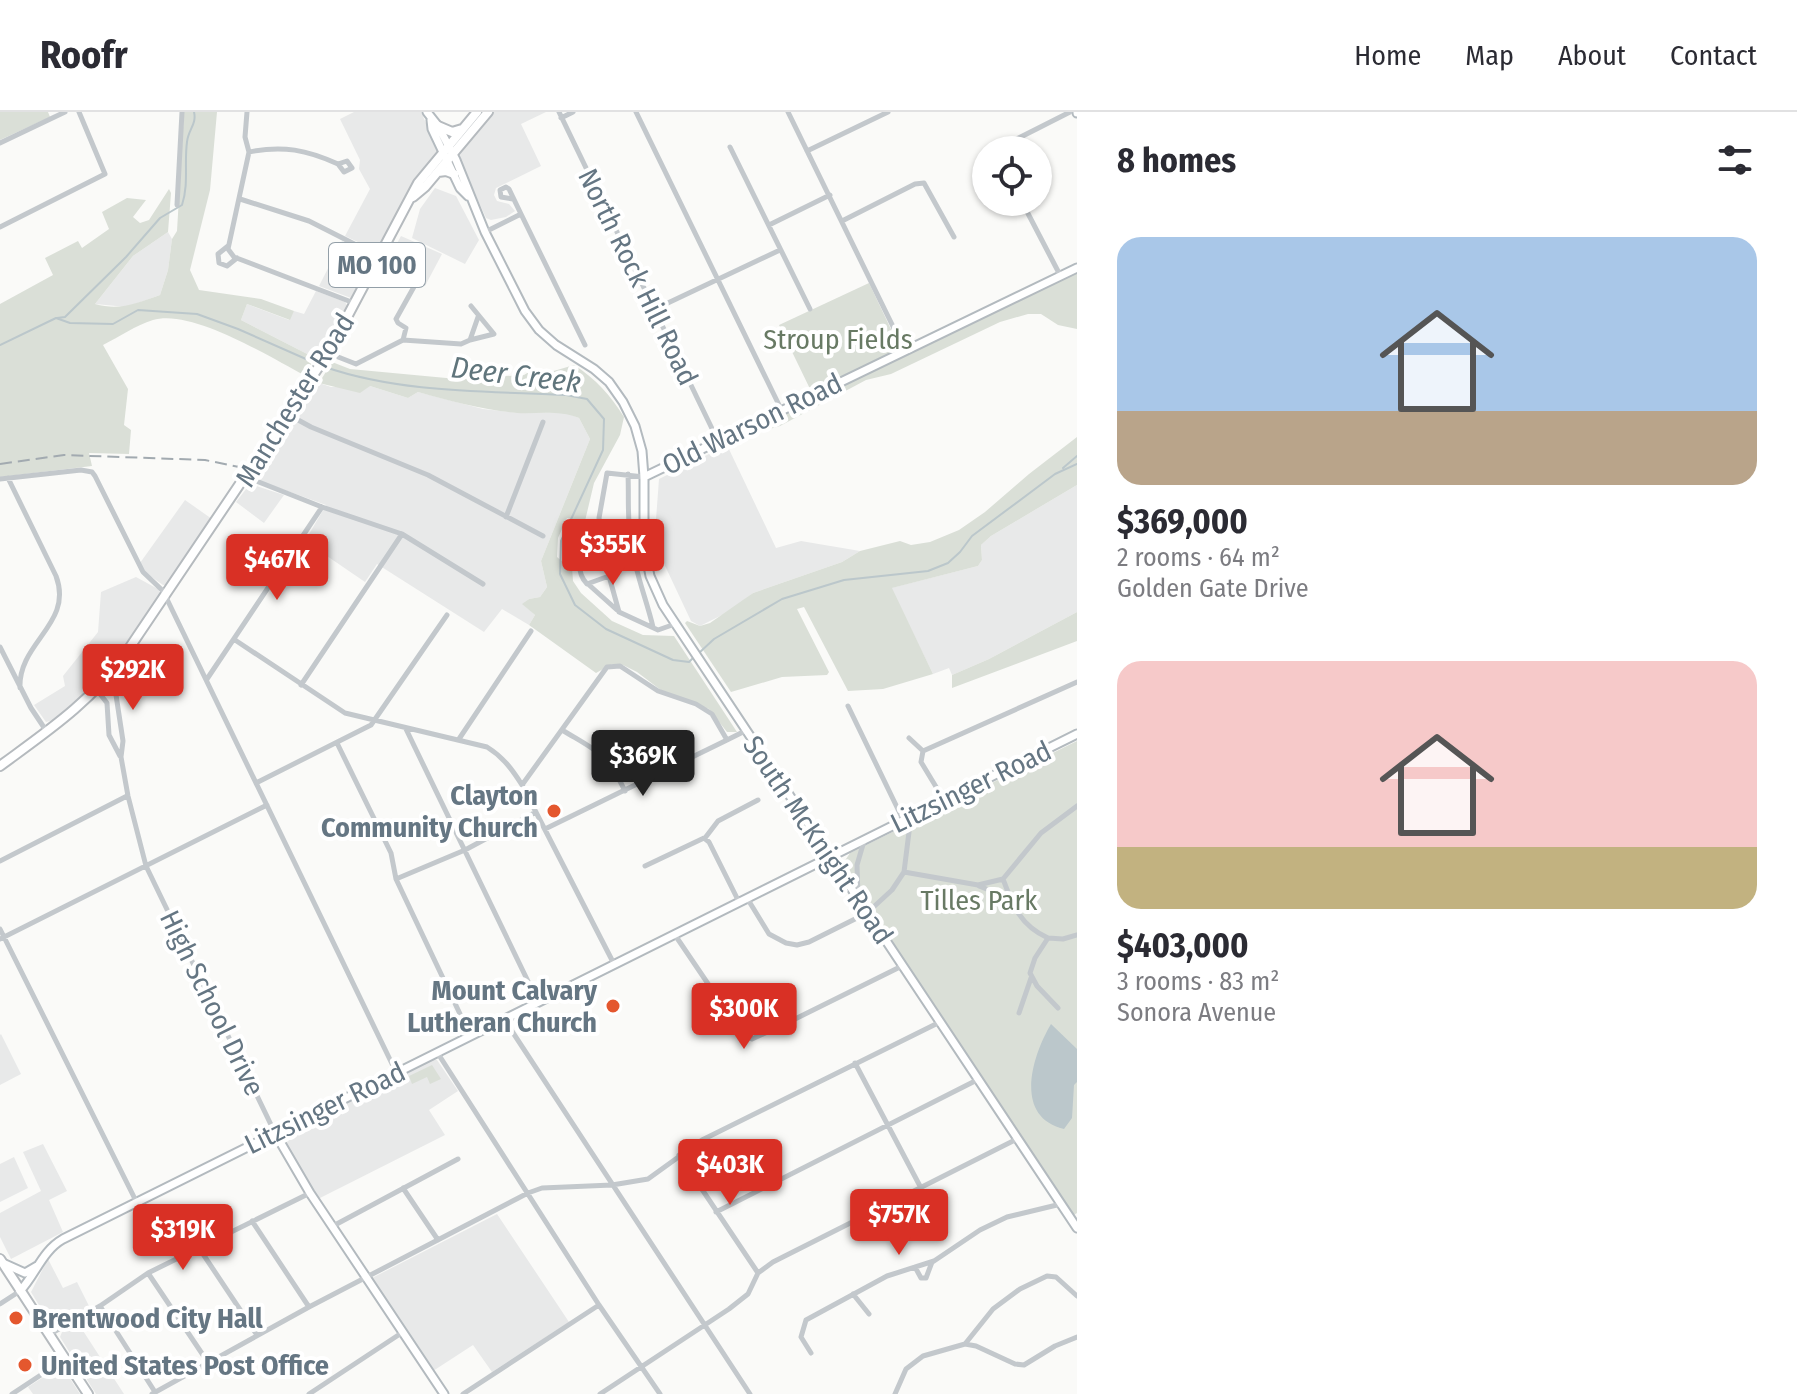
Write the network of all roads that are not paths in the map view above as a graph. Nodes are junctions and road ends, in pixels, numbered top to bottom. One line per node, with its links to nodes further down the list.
1 (65, 112): 16 (street)
2 (79, 112): 34 (street)
3 (182, 112): 29 (street)
4 (247, 112): 19 (street)
5 (477, 112): 14 (main road, Manchester Road / MO 100)
6 (488, 112): 20 (main road, Manchester Road / MO 100)
7 (573, 112): 12 (street)
8 (636, 112): 43 (street)
9 (788, 112): 18 (street)
10 (888, 112): 18 (street)
11 (1070, 112): 15 (street)
12 (560, 115): 48 (street, North Rock Hill Road)
13 (432, 119): 14 (main road); 20 (street)
14 (463, 129): 20 (main road, Manchester Road / MO 100)
15 (1026, 136)
16 (0, 143)
17 (730, 147): 33 (street)
18 (807, 151): 24 (street)
19 (249, 152): 21 (street); 27 (street)
20 (448, 153): 22 (main road, Manchester Road / MO 100); 23 (street, South McKnight Road); 25 (main road, Manchester Road / MO 100); 26 (street, South McKnight Road)
21 (338, 164)
22 (437, 172): 23 (main road); 25 (main road, Manchester Road / MO 100)
23 (454, 174): 26 (street, South McKnight Road)
24 (830, 195): 32 (street); 33 (street)
25 (412, 197): 39 (main road, Manchester Road / MO 100)
26 (469, 197): 35 (street, South McKnight Road)
27 (240, 199): 37 (street); 39 (street)
28 (513, 199): 30 (street)
29 (177, 205)
30 (521, 214): 35 (street); 52 (street)
31 (1029, 216): 42 (street)
32 (842, 221): 36 (street); 53 (street)
33 (769, 225): 38 (street)
34 (0, 227)
35 (485, 232): 61 (street, South McKnight Road)
36 (954, 237)
37 (228, 246): 40 (street); 40 (street)
38 (780, 250): 43 (street); 47 (street)
39 (381, 257): 45 (main road, Manchester Road / MO 100)
40 (236, 258): 45 (street)
41 (1077, 268): 42 (street, Old Warson Road)
42 (1060, 275): 53 (street, Old Warson Road)
43 (718, 280): 48 (street); 55 (street)
44 (415, 285): 50 (street)
45 (356, 304): 54 (main road, Manchester Road / MO 100)
46 (471, 306): 49 (street)
47 (810, 309)
48 (653, 310): 58 (street, North Rock Hill Road)
49 (478, 317): 51 (street); 51 (street)
50 (403, 340): 51 (street); 54 (street)
51 (470, 340)
52 (585, 345)
53 (904, 349): 55 (street, Old Warson Road)
54 (327, 355): 56 (main road, Manchester Road / MO 100)
55 (781, 409): 58 (street, Old Warson Road)
56 (289, 415): 60 (main road, Manchester Road / MO 100); 65 (street)
57 (543, 422): 65 (street)
58 (718, 441): 61 (street, Old Warson Road)
59 (628, 474): 61 (street); 69 (street); 74 (street)
60 (246, 477): 64 (street); 70 (main road, Manchester Road / MO 100)
61 (644, 477): 73 (street, South McKnight Road)
62 (8, 478): 63 (street); 70 (street); 78 (street)
63 (0, 479)
64 (322, 507): 66 (street); 76 (street)
65 (506, 517): 67 (street)
66 (402, 534): 68 (street); 83 (street)
67 (543, 536)
68 (483, 584)
69 (588, 584): 71 (street); 71 (street)
70 (165, 597): 80 (street); 81 (main road, Manchester Road / MO 100)
71 (618, 611): 74 (street)
72 (447, 615): 87 (street)
73 (675, 624): 74 (street); 90 (street, South McKnight Road)
74 (653, 628)
75 (531, 631): 94 (street)
76 (235, 640): 80 (street); 83 (street)
77 (0, 647): 79 (street)
78 (24, 659): 79 (street); 84 (street)
79 (8, 663): 84 (street)
80 (207, 679): 100 (street)
81 (105, 681): 85 (main road, Manchester Road / MO 100); 98 (street, High School Drive)
82 (1077, 682): 97 (street)
83 (301, 685): 87 (street)
84 (20, 688): 91 (street)
85 (97, 690): 91 (main road, Manchester Road / MO 100); 98 (street, High School Drive)
86 (848, 706): 109 (street)
87 (374, 721): 88 (street); 96 (street)
88 (406, 729): 94 (street); 113 (street)
89 (562, 730): 95 (street); 101 (street); 102 (street)
90 (745, 731): 95 (street); 114 (street, South McKnight Road)
91 (47, 732): 99 (main road, Manchester Road / MO 100)
92 (1077, 734): 105 (street, Litzsinger Road)
93 (909, 738): 97 (street)
94 (459, 739): 101 (street)
95 (727, 740): 102 (street)
96 (337, 743): 100 (street); 119 (street)
97 (923, 751): 105 (street)
98 (121, 757): 103 (street, High School Drive)
99 (0, 766)
100 (256, 783): 106 (street)
101 (522, 785): 108 (street)
102 (625, 791): 110 (street)
103 (128, 796): 115 (street); 116 (street, High School Drive)
104 (758, 800): 111 (street)
105 (944, 800): 109 (street, Litzsinger Road)
106 (267, 805): 116 (street); 145 (street)
107 (1077, 806): 120 (street)
108 (536, 812): 110 (street); 113 (street)
109 (904, 821): 112 (street, Litzsinger Road); 118 (street)
110 (545, 829): 132 (street)
111 (704, 838): 117 (street); 124 (street)
112 (865, 840): 114 (street, Litzsinger Road); 123 (street, Litzsinger Road)
113 (465, 850): 119 (street); 136 (street)
114 (830, 857): 122 (street, Litzsinger Road); 123 (street, South McKnight Road)
115 (0, 861)
116 (146, 866): 130 (street); 148 (street, High School Drive)
117 (645, 866)
118 (904, 872): 121 (street); 126 (street)
119 (396, 879): 142 (street)
120 (1003, 879): 121 (street); 125 (street)
121 (978, 885): 125 (street)
122 (747, 898): 124 (street, Litzsinger Road); 126 (street)
123 (858, 899): 126 (street, South McKnight Road)
124 (739, 902): 128 (street, Litzsinger Road)
125 (1014, 908): 131 (street)
126 (867, 913): 133 (street, South McKnight Road)
127 (0, 929): 130 (street)
128 (675, 934): 132 (street, Litzsinger Road); 135 (street)
129 (1077, 935): 131 (street)
130 (2, 938): 157 (street)
131 (1048, 938): 134 (street)
132 (614, 964): 136 (street, Litzsinger Road)
133 (902, 966): 140 (street); 141 (street, South McKnight Road)
134 (1031, 977): 137 (street); 138 (street)
135 (719, 1000): 140 (street); 140 (street)
136 (538, 1002): 139 (street, Litzsinger Road)
137 (1058, 1008)
138 (1019, 1013)
139 (504, 1019): 142 (street, Litzsinger Road); 152 (street)
140 (791, 1021)
141 (940, 1022): 144 (street); 146 (street, South McKnight Road)
142 (470, 1035): 143 (street, Litzsinger Road)
143 (437, 1052): 145 (street, Litzsinger Road); 156 (street)
144 (855, 1063): 147 (street); 150 (street)
145 (396, 1072): 148 (street, Litzsinger Road)
146 (979, 1079): 147 (street); 149 (street, South McKnight Road)
147 (887, 1126): 154 (street); 159 (street)
148 (275, 1133): 155 (street, High School Drive); 157 (street, Litzsinger Road)
149 (1017, 1139): 154 (street); 158 (street, South McKnight Road)
150 (679, 1155): 152 (street); 159 (street)
151 (458, 1159): 153 (street)
152 (612, 1185): 156 (street); 180 (street)
153 (403, 1188): 161 (street); 163 (street)
154 (921, 1188): 170 (street)
155 (310, 1193): 160 (street); 161 (street, High School Drive)
156 (528, 1193): 163 (street); 176 (street)
157 (136, 1201): 167 (street, Litzsinger Road)
158 (1061, 1204): 162 (street, South McKnight Road); 166 (street)
159 (716, 1212): 170 (street)
160 (252, 1221): 164 (street); 178 (street)
161 (333, 1226): 171 (street, High School Drive)
162 (1077, 1228)
163 (438, 1240): 171 (street)
164 (199, 1248): 169 (street); 184 (street)
165 (1, 1261): 167 (street); 172 (main road)
166 (932, 1262): 168 (street); 168 (street)
167 (39, 1264): 172 (street, Litzsinger Road)
168 (915, 1267): 173 (street)
169 (148, 1273): 177 (street); 190 (street)
170 (758, 1273): 180 (street)
171 (366, 1277): 178 (street); 181 (street, High School Drive)
172 (20, 1291): 175 (street); 183 (main road)
173 (853, 1294): 179 (street); 188 (street)
174 (1077, 1296): 182 (street)
175 (0, 1304)
176 (599, 1305): 191 (street); 197 (street)
177 (100, 1306): 183 (street); 192 (street)
178 (309, 1307): 184 (street)
179 (869, 1314)
180 (705, 1325): 191 (street); 200 (street)
181 (403, 1332): 195 (street); 196 (street, High School Drive)
182 (973, 1332): 186 (street); 187 (street)
183 (49, 1335): 189 (main road)
184 (257, 1335): 190 (street)
185 (1077, 1337): 187 (street)
186 (965, 1344): 187 (street); 201 (street)
187 (977, 1346)
188 (811, 1353)
189 (65, 1359): 193 (street); 194 (main road)
190 (209, 1364): 192 (street)
191 (641, 1366): 198 (street); 199 (street)
192 (153, 1393)
193 (12, 1394)
194 (88, 1394)
195 (309, 1394)
196 (444, 1394)
197 (463, 1394)
198 (600, 1394)
199 (660, 1394)
200 (750, 1394)
201 (895, 1394)

